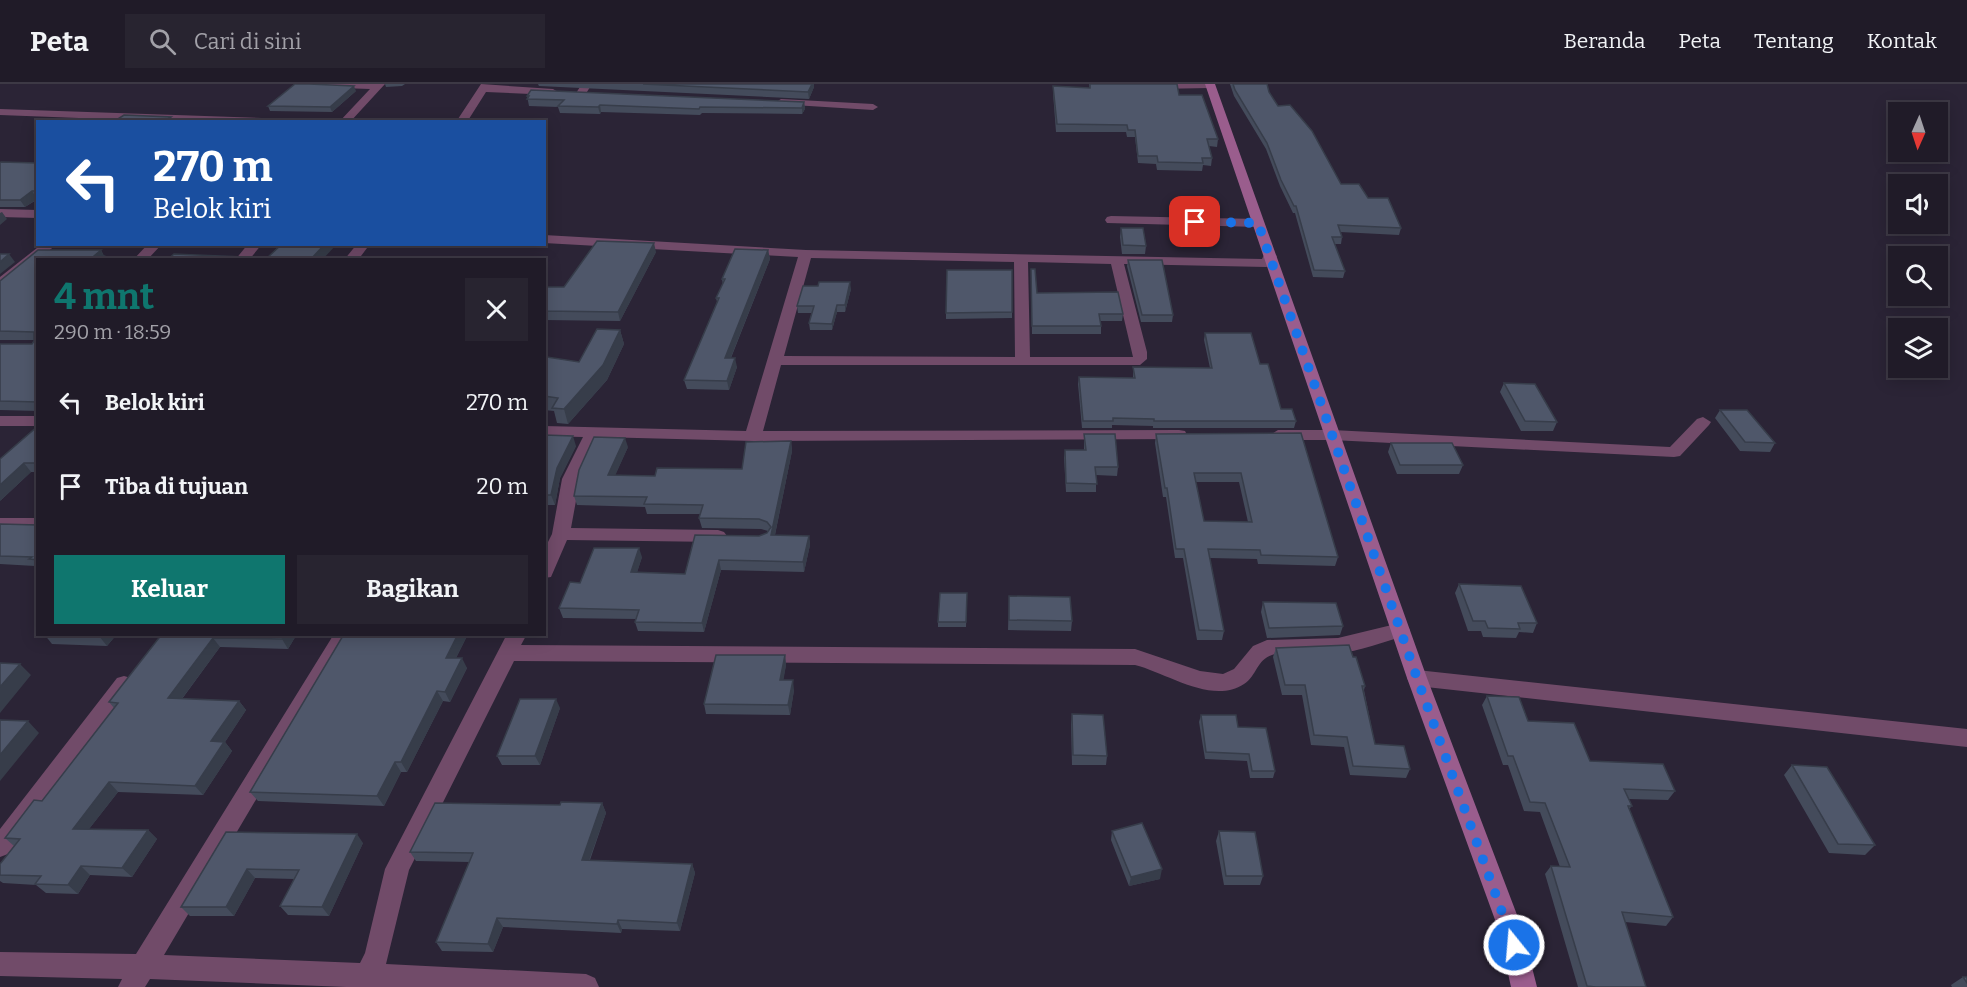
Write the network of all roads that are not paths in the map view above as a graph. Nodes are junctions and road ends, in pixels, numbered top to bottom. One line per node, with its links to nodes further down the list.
1 (312, 84): 2 (street)
2 (380, 85): 11 (street)
3 (1210, 85): 5 (street); 16 (main road)
4 (484, 86): 6 (street); 12 (street)
5 (1148, 86)
6 (578, 91)
7 (768, 102): 8 (street)
8 (873, 106)
9 (0, 112): 10 (street)
10 (234, 120)
11 (346, 120)
12 (462, 120)
13 (0, 213): 14 (street)
14 (36, 214)
15 (1112, 220): 16 (street)
16 (1258, 223): 27 (main road)
17 (546, 239): 22 (street)
18 (48, 246): 29 (street)
19 (154, 246): 23 (street)
20 (254, 246): 24 (street)
21 (361, 246): 25 (street)
22 (806, 254): 26 (street); 30 (street)
23 (141, 258)
24 (243, 258)
25 (352, 258)
26 (1021, 259): 28 (street); 31 (street)
27 (1268, 259): 28 (street); 39 (main road)
28 (1117, 261): 31 (street)
29 (0, 284)
30 (776, 360): 31 (street); 40 (street)
31 (1023, 362)
32 (36, 421): 34 (street)
33 (1702, 422): 39 (street)
34 (2, 423)
35 (546, 430): 36 (street)
36 (594, 431): 40 (street); 43 (street)
37 (1190, 435): 40 (street)
38 (1261, 435): 39 (street)
39 (1332, 435): 46 (main road)
40 (753, 436)
41 (0, 524): 42 (street)
42 (36, 524)
43 (561, 534): 44 (street); 45 (street)
44 (738, 536)
45 (546, 568)
46 (1400, 630): 48 (street); 50 (main road)
47 (343, 636): 54 (street)
48 (513, 644): 55 (street)
49 (134, 671): 52 (street)
50 (1417, 678): 51 (street); 58 (main road)
51 (1967, 738)
52 (0, 847)
53 (0, 964): 54 (street)
54 (144, 965): 55 (street); 56 (street)
55 (368, 975): 57 (street)
56 (131, 987)
57 (586, 987)
58 (1524, 987)

